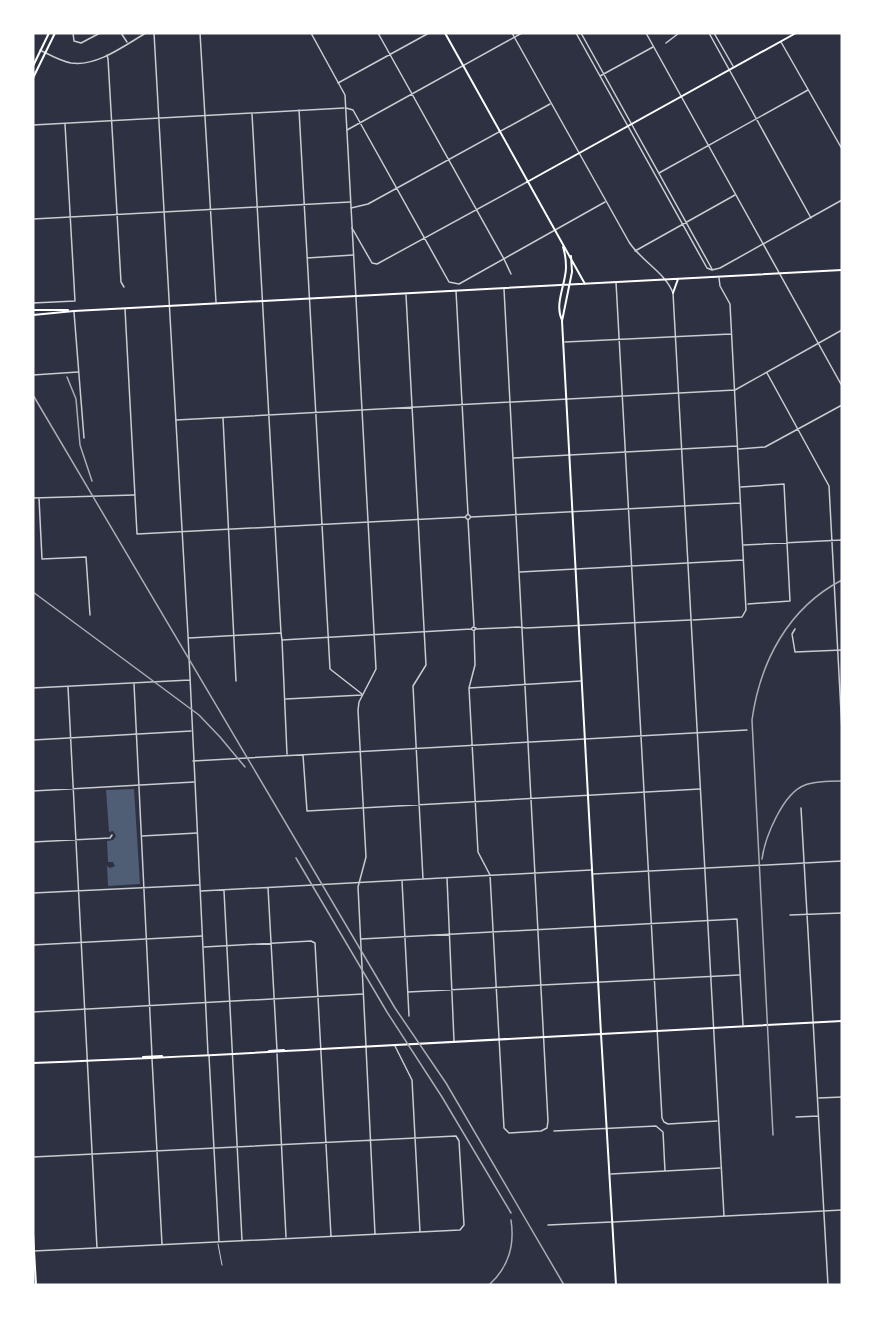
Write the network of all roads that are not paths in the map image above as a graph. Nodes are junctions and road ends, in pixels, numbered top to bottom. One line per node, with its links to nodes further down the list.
1 (49, 33): 27 (main road)
2 (55, 33): 28 (main road)
3 (73, 33): 4 (street)
4 (100, 33)
5 (121, 33): 24 (street)
6 (146, 33): 24 (street)
7 (154, 33): 47 (street)
8 (200, 33): 46 (street)
9 (311, 33): 38 (street)
10 (378, 33): 30 (street)
11 (429, 33): 30 (street)
12 (445, 33): 31 (main road)
13 (512, 33): 22 (street)
14 (522, 33): 22 (street)
15 (576, 33): 36 (street)
16 (581, 33): 35 (street)
17 (646, 33): 26 (street)
18 (679, 33): 25 (street)
19 (709, 33): 34 (street)
20 (714, 33): 33 (street)
21 (796, 33): 23 (main road)
22 (514, 37): 31 (street); 42 (street)
23 (781, 41): 33 (main road); 39 (street)
24 (127, 43): 29 (street)
25 (666, 43)
26 (654, 47): 35 (street); 41 (street)
27 (40, 50): 28 (street); 32 (main road)
28 (45, 52): 29 (street); 37 (main road)
29 (106, 55): 49 (street)
30 (391, 55): 38 (street); 40 (street)
31 (463, 65): 40 (street); 56 (main road)
32 (33, 66)
33 (733, 67): 34 (main road)
34 (729, 69): 41 (main road); 48 (street)
35 (604, 74): 36 (street); 52 (street)
36 (600, 76): 54 (street)
37 (33, 78)
38 (339, 83): 43 (street)
39 (808, 90): 48 (street); 58 (street)
40 (413, 94): 50 (street); 62 (street)
41 (681, 96): 52 (main road); 59 (street)
42 (551, 103): 56 (street); 61 (street)
43 (345, 108): 44 (street); 50 (street); 55 (street)
44 (299, 110): 45 (street); 71 (street)
45 (252, 113): 46 (street); 72 (street)
46 (206, 115): 47 (street); 74 (street)
47 (159, 118): 49 (street); 76 (street)
48 (756, 118): 59 (street); 79 (street)
49 (112, 121): 51 (street); 77 (street)
50 (360, 122): 55 (street); 66 (street)
51 (65, 123): 53 (street); 78 (street)
52 (632, 123): 54 (main road); 63 (street)
53 (33, 125)
54 (628, 126): 61 (main road); 64 (street)
55 (346, 130): 69 (street)
56 (500, 131): 62 (street); 65 (main road)
57 (840, 136): 58 (street)
58 (836, 138): 60 (street)
59 (709, 145): 63 (street); 67 (street)
60 (842, 149)
61 (579, 153): 65 (main road); 70 (street)
62 (448, 159): 66 (street); 75 (street)
63 (659, 173): 64 (street); 81 (street)
64 (656, 175): 82 (street)
65 (527, 182): 75 (street); 84 (main road)
66 (397, 188): 73 (street); 85 (street)
67 (736, 195): 81 (street); 86 (street)
68 (842, 200): 79 (street)
69 (351, 201): 71 (street); 73 (street)
70 (606, 202): 84 (street); 88 (street)
71 (304, 204): 72 (street); 91 (street)
72 (258, 207): 74 (street); 111 (street)
73 (351, 208): 83 (street)
74 (211, 209): 76 (street); 113 (street)
75 (476, 210): 85 (street); 92 (street)
76 (164, 212): 77 (street); 114 (street)
77 (117, 214): 78 (street); 104 (street)
78 (70, 217): 80 (street); 112 (street)
79 (811, 218): 86 (street)
80 (33, 219)
81 (687, 222): 82 (street); 93 (street)
82 (683, 224): 88 (street); 93 (street)
83 (352, 227): 85 (street); 89 (street)
84 (554, 231): 87 (main road); 92 (street)
85 (425, 238): 92 (street)
86 (764, 244): 93 (street); 95 (street)
87 (563, 247): 90 (main road); 103 (main road)
88 (635, 251): 98 (street)
89 (354, 255): 91 (street); 109 (street)
90 (571, 256): 101 (main road); 102 (main road)
91 (307, 258): 110 (street)
92 (504, 259): 96 (street)
93 (712, 270)
94 (842, 270): 95 (main road)
95 (780, 273): 97 (main road); 125 (street)
96 (511, 274)
97 (718, 277): 99 (main road); 121 (street)
98 (665, 279): 99 (main road); 100 (main road); 107 (street)
99 (679, 279): 107 (main road)
100 (616, 282): 102 (main road); 123 (street)
101 (569, 284): 102 (main road); 103 (main road); 119 (main road)
102 (585, 284)
103 (563, 285): 105 (main road); 119 (main road)
104 (124, 287)
105 (504, 288): 106 (main road); 134 (street)
106 (456, 291): 108 (main road); 135 (street)
107 (673, 293): 122 (street)
108 (406, 294): 109 (main road); 137 (street)
109 (356, 296): 110 (main road); 138 (street)
110 (309, 298): 111 (main road); 139 (street)
111 (263, 301): 113 (main road); 140 (street)
112 (33, 303)
113 (216, 303): 114 (main road)
114 (169, 306): 115 (main road); 142 (street)
115 (125, 308): 117 (main road); 151 (street)
116 (34, 310): 117 (main road)
117 (74, 311): 118 (main road); 126 (street)
118 (34, 315)
119 (562, 321): 124 (main road)
120 (842, 330): 125 (street)
121 (732, 334): 122 (street); 130 (street)
122 (676, 337): 123 (street); 131 (street)
123 (620, 340): 124 (street); 132 (street)
124 (563, 343): 133 (main road)
125 (818, 343): 127 (street); 129 (street)
126 (79, 372): 128 (street); 144 (street)
127 (767, 372): 130 (street); 143 (street)
128 (33, 375)
129 (842, 386)
130 (735, 390): 131 (street); 145 (street)
131 (679, 393): 132 (street); 146 (street)
132 (622, 396): 133 (street); 147 (street)
133 (566, 399): 134 (street); 148 (main road)
134 (510, 402): 135 (street); 149 (street)
135 (462, 405): 137 (street); 158 (street)
136 (842, 405): 143 (street)
137 (412, 407): 138 (street); 162 (street)
138 (362, 410): 139 (street); 164 (street)
139 (316, 412): 140 (street); 165 (street)
140 (269, 415): 141 (street); 166 (street)
141 (222, 417): 142 (street); 167 (street)
142 (175, 420): 168 (street)
143 (799, 429): 145 (street); 169 (street)
144 (84, 438)
145 (738, 448): 146 (street); 150 (street)
146 (682, 450): 147 (street); 155 (street)
147 (626, 452): 148 (street); 156 (street)
148 (569, 455): 149 (street); 157 (main road)
149 (513, 458): 159 (street)
150 (740, 487): 154 (street); 171 (street)
151 (135, 495): 153 (street); 168 (street)
152 (33, 498): 153 (street)
153 (39, 498): 179 (street)
154 (741, 503): 155 (street); 172 (street)
155 (685, 506): 156 (street); 174 (street)
156 (628, 508): 157 (street); 175 (street)
157 (572, 511): 159 (street); 176 (main road)
158 (468, 514): 160 (street); 161 (street)
159 (517, 514): 161 (street); 177 (street)
160 (465, 517): 162 (street); 163 (street)
161 (471, 517): 163 (street)
162 (418, 519): 164 (street); 186 (street)
163 (468, 520): 184 (street)
164 (369, 522): 165 (street); 188 (street)
165 (322, 525): 166 (street); 190 (street)
166 (275, 527): 167 (street); 187 (street)
167 (229, 530): 168 (street); 189 (street)
168 (182, 532): 191 (street)
169 (832, 540): 170 (street); 171 (street); 193 (street)
170 (842, 540)
171 (788, 543): 172 (street); 178 (street)
172 (743, 545): 173 (street)
173 (744, 560): 174 (street); 178 (street)
174 (688, 563): 175 (street); 180 (street)
175 (632, 566): 176 (street); 181 (street)
176 (576, 569): 177 (street); 182 (main road)
177 (519, 572): 183 (street)
178 (746, 604): 180 (street)
179 (90, 615)
180 (691, 620): 181 (street); 208 (street)
181 (635, 623): 182 (street); 210 (street)
182 (579, 626): 183 (street); 197 (main road)
183 (522, 628): 184 (street); 199 (street)
184 (474, 629): 186 (street); 202 (street)
185 (795, 629): 193 (street)
186 (424, 632): 188 (street); 216 (street)
187 (281, 633): 189 (street); 192 (street)
188 (375, 634): 190 (street); 203 (street)
189 (234, 636): 191 (street); 196 (street)
190 (327, 637): 192 (street); 203 (street)
191 (188, 638): 195 (street)
192 (282, 640): 204 (street)
193 (838, 650): 194 (street); 207 (street)
194 (842, 650)
195 (190, 680): 198 (street); 206 (street)
196 (236, 681)
197 (582, 681): 199 (street); 212 (main road)
198 (134, 683): 200 (street); 209 (street)
199 (525, 684): 202 (street); 214 (street)
200 (68, 687): 201 (street); 211 (street)
201 (33, 688)
202 (469, 688): 215 (street)
203 (363, 695): 204 (street); 217 (street)
204 (285, 699): 219 (street)
205 (747, 730): 208 (street)
206 (191, 731): 209 (street); 220 (street)
207 (842, 731)
208 (697, 733): 210 (street); 224 (street)
209 (136, 734): 211 (street); 222 (street)
210 (641, 736): 212 (street); 226 (street)
211 (71, 738): 213 (street); 223 (street)
212 (585, 739): 214 (street); 227 (main road)
213 (33, 740)
214 (529, 742): 215 (street); 228 (street)
215 (472, 745): 216 (street); 229 (street)
216 (416, 748): 217 (street); 230 (street)
217 (360, 751): 218 (street); 231 (street)
218 (303, 754): 219 (street); 231 (street)
219 (287, 755): 220 (street)
220 (193, 761): 221 (street)
221 (194, 782): 222 (street); 233 (street)
222 (139, 785): 223 (street); 235 (street)
223 (73, 788): 225 (street); 236 (street)
224 (699, 789): 226 (street); 240 (street)
225 (33, 791)
226 (644, 792): 227 (street); 241 (street)
227 (588, 795): 228 (street); 242 (main road)
228 (532, 798): 229 (street); 243 (street)
229 (475, 801): 230 (street); 244 (street)
230 (419, 804): 231 (street); 246 (street)
231 (363, 808): 248 (street)
232 (801, 808): 239 (street)
233 (197, 833): 235 (street); 249 (street)
234 (112, 835): 236 (street)
235 (141, 836): 251 (street)
236 (76, 840): 237 (street); 253 (street)
237 (33, 842)
238 (842, 861): 239 (street)
239 (804, 863): 240 (street); 258 (street)
240 (704, 868): 241 (street); 259 (street)
241 (649, 871): 242 (street); 260 (street)
242 (592, 872): 243 (street); 261 (main road)
243 (536, 873): 244 (street); 262 (street)
244 (490, 876): 245 (street); 263 (street)
245 (447, 877): 246 (street); 264 (street)
246 (423, 879): 247 (street)
247 (402, 880): 248 (street); 266 (street)
248 (360, 882): 250 (street); 268 (street)
249 (200, 885): 251 (street); 254 (street)
250 (268, 887): 252 (street); 270 (street)
251 (143, 888): 253 (street); 267 (street)
252 (224, 889): 254 (street); 273 (street)
253 (78, 891): 255 (street); 269 (street)
254 (201, 891): 265 (street)
255 (33, 893)
256 (842, 913): 258 (street)
257 (790, 915): 258 (street)
258 (807, 915): 292 (street)
259 (708, 920): 260 (street); 274 (street); 275 (street)
260 (651, 924): 261 (street); 276 (street)
261 (595, 927): 262 (street); 277 (main road)
262 (538, 929): 263 (street); 278 (street)
263 (493, 931): 264 (street); 279 (street)
264 (449, 933): 266 (street); 280 (street)
265 (203, 936): 267 (street); 272 (street)
266 (405, 936): 268 (street); 281 (street)
267 (146, 939): 269 (street); 287 (street)
268 (361, 939): 282 (street)
269 (81, 942): 271 (street); 288 (street)
270 (271, 943): 273 (street); 283 (street); 284 (street)
271 (33, 945)
272 (203, 946): 273 (street); 285 (street)
273 (227, 946): 286 (street)
274 (740, 975): 275 (street); 293 (street)
275 (710, 976): 276 (street); 294 (street)
276 (654, 980): 277 (street); 295 (street)
277 (598, 983): 278 (street); 296 (main road)
278 (541, 986): 279 (street); 297 (street)
279 (496, 988): 280 (street); 298 (street)
280 (452, 990): 281 (street); 299 (street)
281 (408, 992): 290 (street)
282 (364, 994): 283 (street); 301 (street)
283 (319, 997): 284 (street); 302 (street)
284 (274, 999): 286 (street); 303 (street)
285 (206, 1002): 286 (street); 287 (street); 305 (street)
286 (230, 1002): 304 (street)
287 (149, 1006): 288 (street); 306 (street)
288 (84, 1010): 289 (street); 307 (street)
289 (33, 1012)
290 (409, 1016)
291 (842, 1021): 292 (main road)
292 (813, 1023): 293 (main road); 310 (street)
293 (742, 1026): 294 (main road)
294 (713, 1028): 295 (main road); 313 (street)
295 (657, 1032): 296 (main road); 313 (street)
296 (601, 1034): 297 (main road); 314 (main road)
297 (544, 1037): 298 (main road); 298 (street)
298 (499, 1040): 299 (main road)
299 (454, 1041): 300 (main road)
300 (395, 1045): 301 (main road); 316 (street)
301 (366, 1046): 302 (main road); 317 (street)
302 (321, 1049): 303 (main road); 318 (street)
303 (277, 1051): 304 (main road); 319 (street)
304 (232, 1053): 305 (main road); 320 (street)
305 (208, 1055): 306 (main road); 321 (street)
306 (152, 1058): 307 (main road); 322 (street)
307 (87, 1061): 308 (main road); 323 (street)
308 (33, 1063)
309 (842, 1097): 310 (street)
310 (818, 1098): 311 (street)
311 (819, 1116): 312 (street); 329 (street)
312 (796, 1117)
313 (718, 1121): 325 (street)
314 (607, 1128): 315 (street); 326 (street); 327 (main road)
315 (554, 1131)
316 (415, 1138): 317 (street); 333 (street); 333 (street)
317 (370, 1140): 318 (street); 335 (street)
318 (326, 1142): 319 (street); 336 (street)
319 (282, 1145): 320 (street); 337 (street)
320 (237, 1147): 321 (street); 338 (street)
321 (214, 1148): 322 (street); 339 (street)
322 (157, 1151): 323 (street); 340 (street)
323 (91, 1154): 324 (street); 341 (street)
324 (33, 1157)
325 (721, 1167): 326 (street); 330 (street)
326 (665, 1171): 327 (street)
327 (610, 1174): 331 (main road)
328 (842, 1210): 329 (street)
329 (824, 1211): 330 (street); 346 (street)
330 (724, 1216): 331 (street)
331 (612, 1222): 332 (street); 345 (main road)
332 (548, 1226)
333 (420, 1232): 335 (street)
334 (33, 1233): 342 (main road)
335 (375, 1234): 336 (street)
336 (331, 1236): 337 (street)
337 (286, 1239): 338 (street)
338 (242, 1241): 339 (street)
339 (219, 1242): 340 (street); 343 (lane)
340 (162, 1245): 341 (street)
341 (97, 1248): 342 (street)
342 (34, 1251): 344 (main road)
343 (222, 1265)
344 (36, 1285)
345 (616, 1285)
346 (828, 1285)

